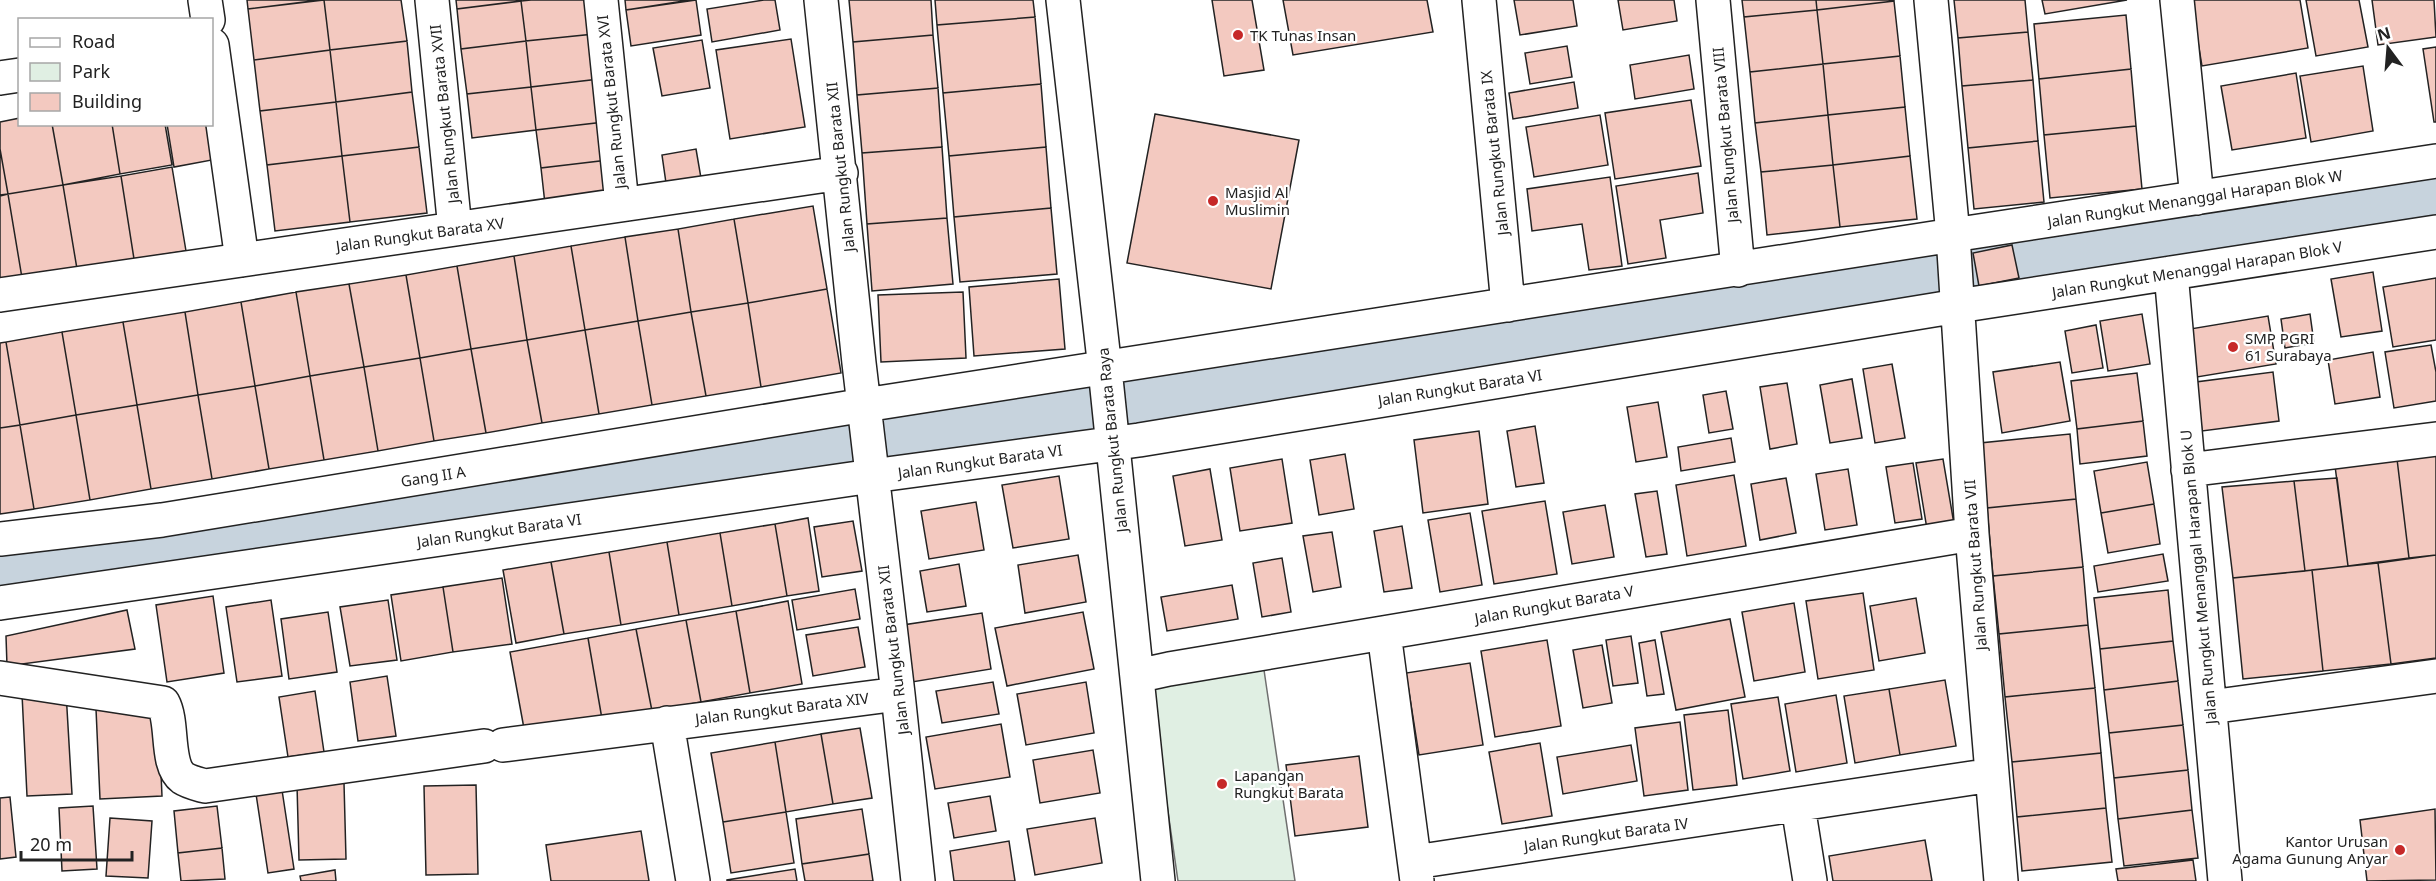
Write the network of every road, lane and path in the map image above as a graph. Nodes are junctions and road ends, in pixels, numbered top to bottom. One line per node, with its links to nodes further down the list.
1 (205, 0): 10 (street)
2 (432, 0): 18 (street, Jalan Rungkut Barata XVII)
3 (601, 0): 17 (street, Jalan Rungkut Barata XVI)
4 (822, 0): 15 (street, Jalan Rungkut Barata XII)
5 (1063, 0): 27 (street, Jalan Rungkut Barata Raya)
6 (1479, 0): 26 (street, Jalan Rungkut Barata IX)
7 (1713, 0): 22 (street, Jalan Rungkut Barata VIII)
8 (1931, 0): 20 (street, Jalan Rungkut Barata VII)
9 (2177, 0): 16 (street)
10 (208, 18)
11 (213, 52): 21 (street)
12 (18, 75): 13 (street)
13 (0, 78)
14 (2436, 161): 16 (street, Jalan Rungkut Menanggal Harapan Blok W)
15 (841, 173): 17 (street, Jalan Rungkut Barata XV); 28 (street, Jalan Rungkut Barata XII)
16 (2197, 198): 20 (street, Jalan Rungkut Menanggal Harapan Blok W)
17 (622, 204): 18 (street, Jalan Rungkut Barata XV)
18 (455, 229): 21 (street, Jalan Rungkut Barata XV)
19 (2436, 232): 23 (street, Jalan Rungkut Menanggal Harapan Blok V)
20 (1954, 242): 22 (street); 25 (street, Jalan Rungkut Barata VII)
21 (242, 260): 24 (street, Jalan Rungkut Barata XV)
22 (1738, 270): 26 (street)
23 (2171, 273): 25 (street, Jalan Rungkut Menanggal Harapan Blok V); 32 (street, Jalan Rungkut Menanggal Harapan Blok U)
24 (0, 295)
25 (1958, 296): 29 (street, Jalan Rungkut Barata VI); 33 (street, Jalan Rungkut Barata VII)
26 (1508, 305): 27 (street)
27 (1105, 375): 28 (street); 29 (street, Jalan Rungkut Barata Raya)
28 (866, 412): 31 (street, Jalan Rungkut Barata XII); 34 (street, Gang II A)
29 (1112, 436): 31 (street, Jalan Rungkut Barata VI); 37 (street, Jalan Rungkut Barata Raya)
30 (2436, 439): 32 (street)
31 (872, 470): 35 (street, Jalan Rungkut Barata VI); 40 (street, Jalan Rungkut Barata XII)
32 (2188, 470): 41 (street, Jalan Rungkut Menanggal Harapan Blok U)
33 (1972, 534): 36 (street, Jalan Rungkut Barata V); 43 (street, Jalan Rungkut Barata VII)
34 (0, 539)
35 (0, 603)
36 (1384, 633): 37 (street, Jalan Rungkut Barata V); 45 (street, Jalan Rungkut Barata IV)
37 (1137, 676): 48 (street, Jalan Rungkut Barata Raya)
38 (2436, 676): 41 (street)
39 (0, 678): 42 (street, Jalan Rungkut Barata XIV)
40 (898, 694): 42 (street, Jalan Rungkut Barata XIV); 47 (street, Jalan Rungkut Barata XII)
41 (2210, 707): 51 (street, Jalan Rungkut Menanggal Harapan Blok U)
42 (667, 723): 46 (street)
43 (1992, 775): 44 (street, Jalan Rungkut Barata IV); 50 (street, Jalan Rungkut Barata VII)
44 (1798, 806): 45 (street, Jalan Rungkut Barata IV); 49 (street)
45 (1416, 871)
46 (693, 881)
47 (918, 881)
48 (1158, 881)
49 (1810, 881)
50 (2001, 881)
51 (2225, 881)

